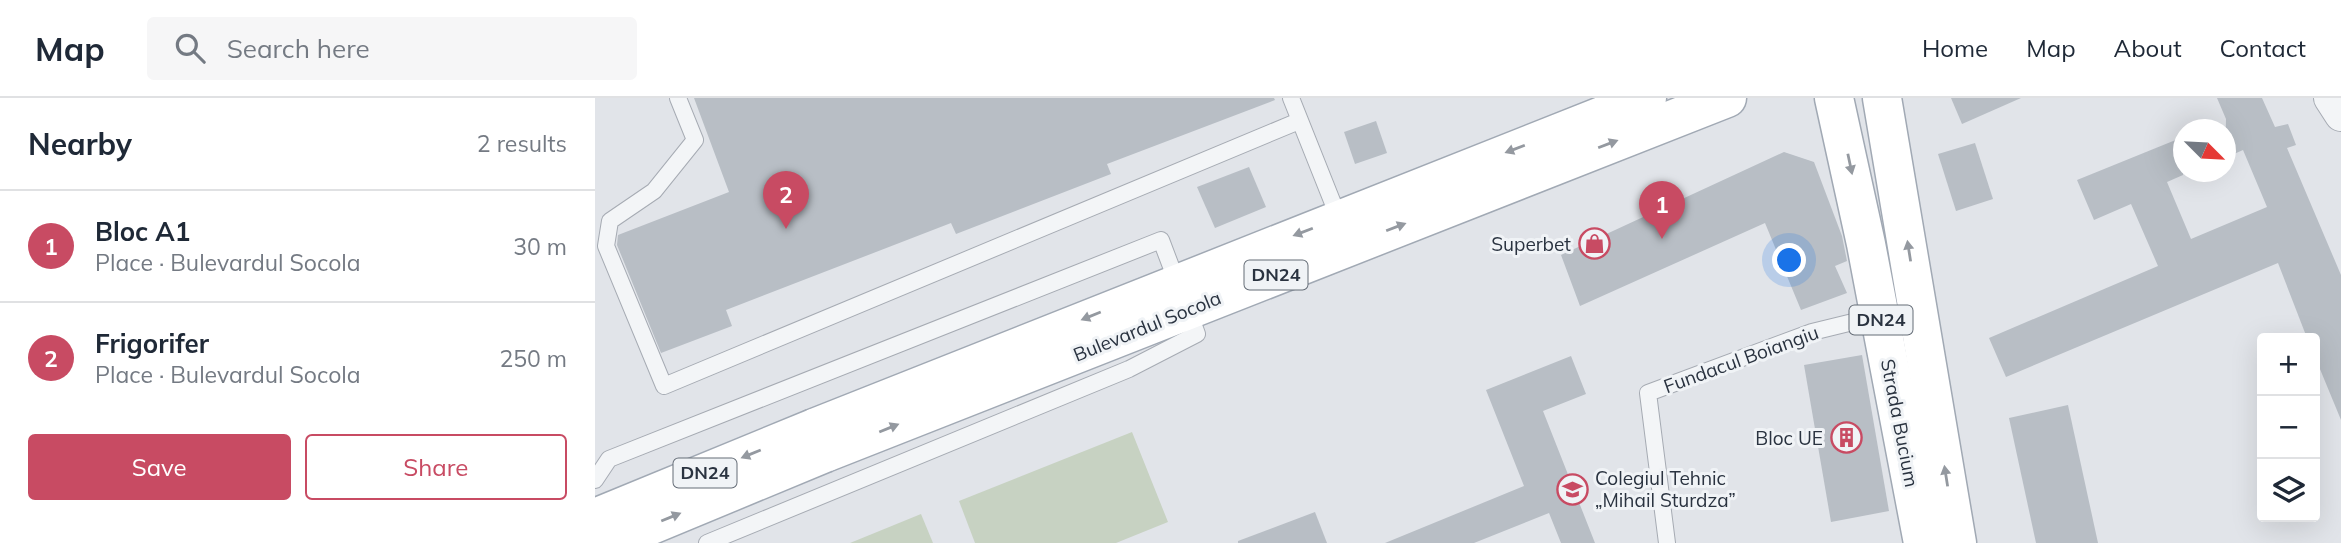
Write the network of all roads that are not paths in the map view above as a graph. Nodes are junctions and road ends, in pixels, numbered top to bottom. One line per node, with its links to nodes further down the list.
1 (678, 98): 9 (lane)
2 (1291, 98): 9 (lane)
3 (1647, 98): 10 (main road, Bulevardul Socola / DN24, one-way to 10)
4 (1727, 98): 10 (main road, Bulevardul Socola / DN24, one-way to 4)
5 (1834, 98): 19 (main road, Strada Bucium / DN24, one-way to 19)
6 (1882, 98): 20 (main road, Strada Bucium / DN24, one-way to 6)
7 (2330, 98): 8 (street)
8 (2341, 115)
9 (1299, 121): 10 (lane)
10 (1344, 232): 11 (main road, Bulevardul Socola / DN24)
11 (1182, 295): 13 (main road, Bulevardul Socola / DN24); 14 (lane); 17 (lane)
12 (1857, 321): 18 (lane, Fundacul Boiangiu)
13 (820, 440): 15 (main road, Bulevardul Socola / DN24, one-way to 15, bridge); 16 (main road, Bulevardul Socola / DN24, one-way to 13, bridge)
14 (595, 482): 16 (lane)
15 (595, 518)
16 (610, 543)
17 (707, 543)
18 (1667, 543)
19 (1923, 543)
20 (1957, 543)

